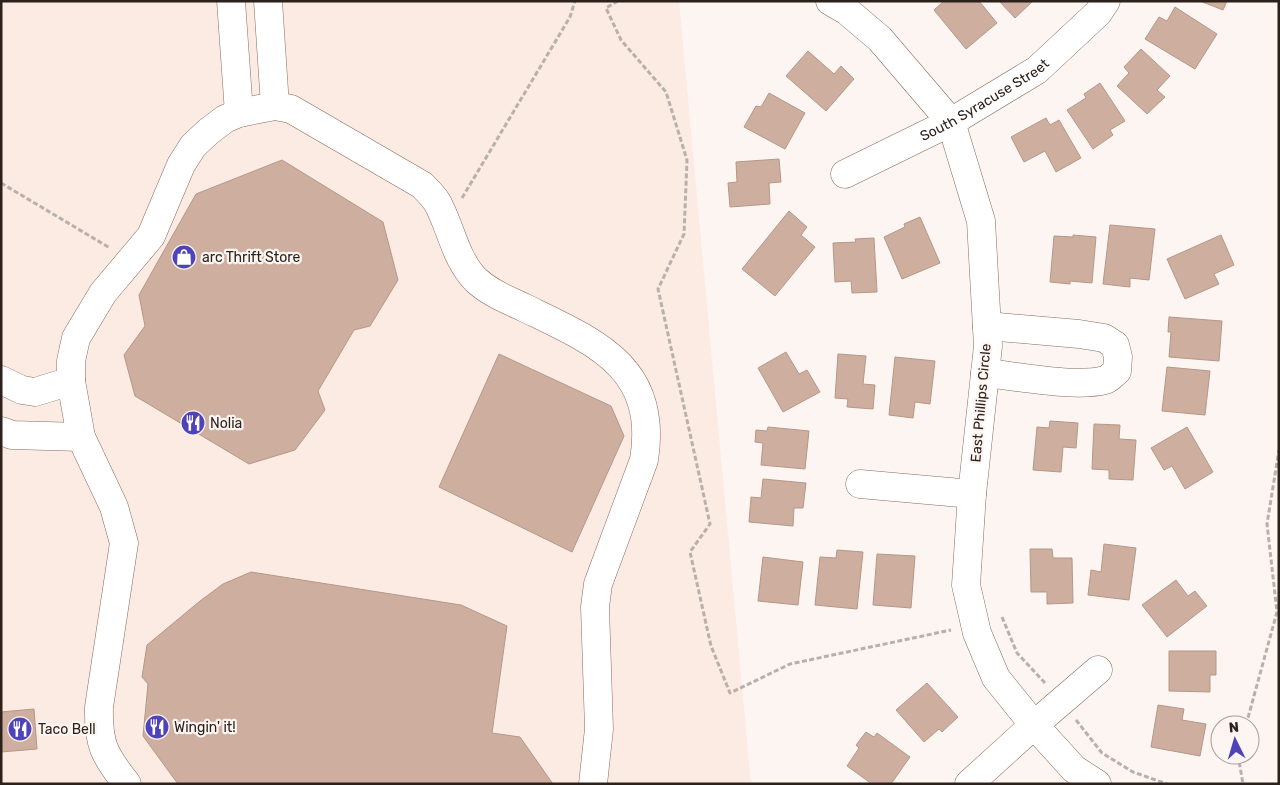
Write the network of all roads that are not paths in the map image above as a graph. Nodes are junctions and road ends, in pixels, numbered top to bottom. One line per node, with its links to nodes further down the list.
1 (231, 1): 6 (street)
2 (268, 1): 5 (street)
3 (830, 1): 7 (street, East Phillips Circle)
4 (1106, 1): 7 (street, South Syracuse Street)
5 (275, 106): 6 (street); 20 (street)
6 (239, 113): 12 (street)
7 (951, 122): 8 (street, South Syracuse Street); 9 (street, East Phillips Circle)
8 (845, 174)
9 (987, 326): 10 (street, East Phillips Circle); 10 (street)
10 (985, 373): 16 (street, East Phillips Circle)
11 (1, 380): 12 (street)
12 (71, 381): 14 (street)
13 (1, 431): 14 (street)
14 (81, 436): 19 (street)
15 (860, 484): 16 (street)
16 (972, 494): 18 (street, East Phillips Circle)
17 (1098, 670): 18 (street)
18 (1034, 725): 21 (street); 22 (street, East Phillips Circle)
19 (126, 784)
20 (593, 784)
21 (969, 784)
22 (1097, 784)

